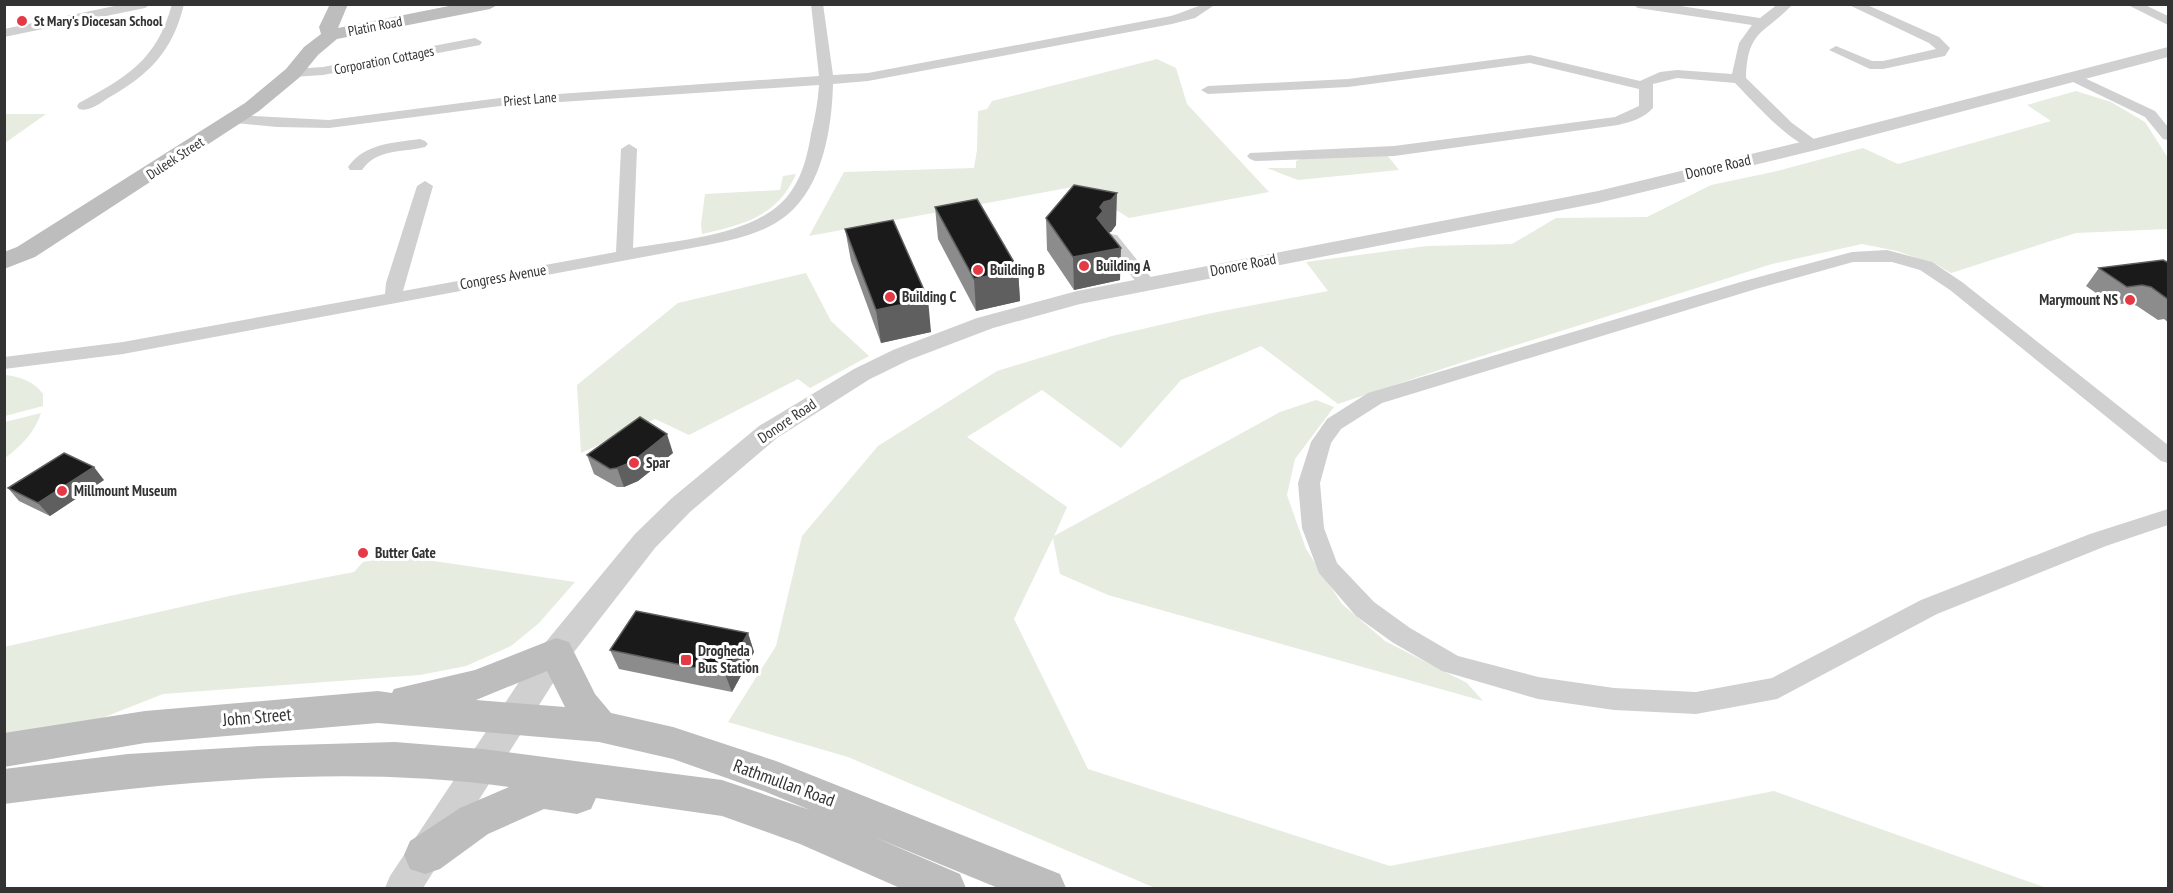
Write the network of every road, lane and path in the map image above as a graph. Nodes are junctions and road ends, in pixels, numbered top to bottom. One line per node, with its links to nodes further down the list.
1 (145, 4): 13 (street)
2 (178, 4): 24 (street)
3 (339, 4): 14 (main road)
4 (490, 4): 14 (main road, Platin Road)
5 (817, 4): 21 (street, Congress Avenue)
6 (1210, 4): 21 (street, Priest Lane)
7 (1638, 4): 12 (street)
8 (1787, 4): 12 (street)
9 (1853, 4): 16 (street)
10 (2132, 4): 11 (street)
11 (2169, 21)
12 (1761, 22): 20 (street)
13 (4, 33)
14 (331, 35): 18 (main road, Duleek Street)
15 (475, 42): 18 (street, Corporation Cottages)
16 (1836, 50)
17 (2169, 52): 19 (street, Donore Road)
18 (293, 73): 26 (main road, Duleek Street)
19 (2076, 78): 27 (street); 29 (street, Donore Road)
20 (1739, 79): 22 (street); 29 (street)
21 (826, 80): 25 (street, Priest Lane); 36 (street, Congress Avenue)
22 (1645, 86): 23 (street); 32 (street)
23 (1208, 90)
24 (84, 106)
25 (389, 116): 26 (street, Priest Lane); 31 (street)
26 (235, 119): 37 (main road, Duleek Street)
27 (2169, 136)
28 (420, 144): 31 (street)
29 (1813, 146): 38 (street, Donore Road)
30 (629, 149): 36 (street)
31 (384, 150): 33 (street)
32 (1255, 156)
33 (356, 167)
34 (425, 186): 39 (street)
35 (1111, 239): 38 (street)
36 (624, 255): 39 (street, Congress Avenue)
37 (4, 262)
38 (1147, 284): 43 (street, Donore Road)
39 (394, 297): 40 (street, Congress Avenue)
40 (4, 363)
41 (2169, 456): 42 (street)
42 (2169, 518)
43 (556, 651): 44 (main road); 45 (street, Donore Road); 46 (main road)
44 (378, 707): 45 (main road, John Street); 47 (main road, John Street)
45 (511, 717): 46 (main road, Rathmullan Road); 48 (street, Donore Road)
46 (600, 726): 54 (main road, Rathmullan Road)
47 (4, 750)
48 (482, 766): 49 (main road); 50 (main road); 51 (street, Donore Road)
49 (4, 787)
50 (722, 798): 51 (main road); 53 (main road)
51 (425, 855): 52 (street, Donore Road)
52 (403, 888)
53 (945, 888)
54 (1045, 888)

